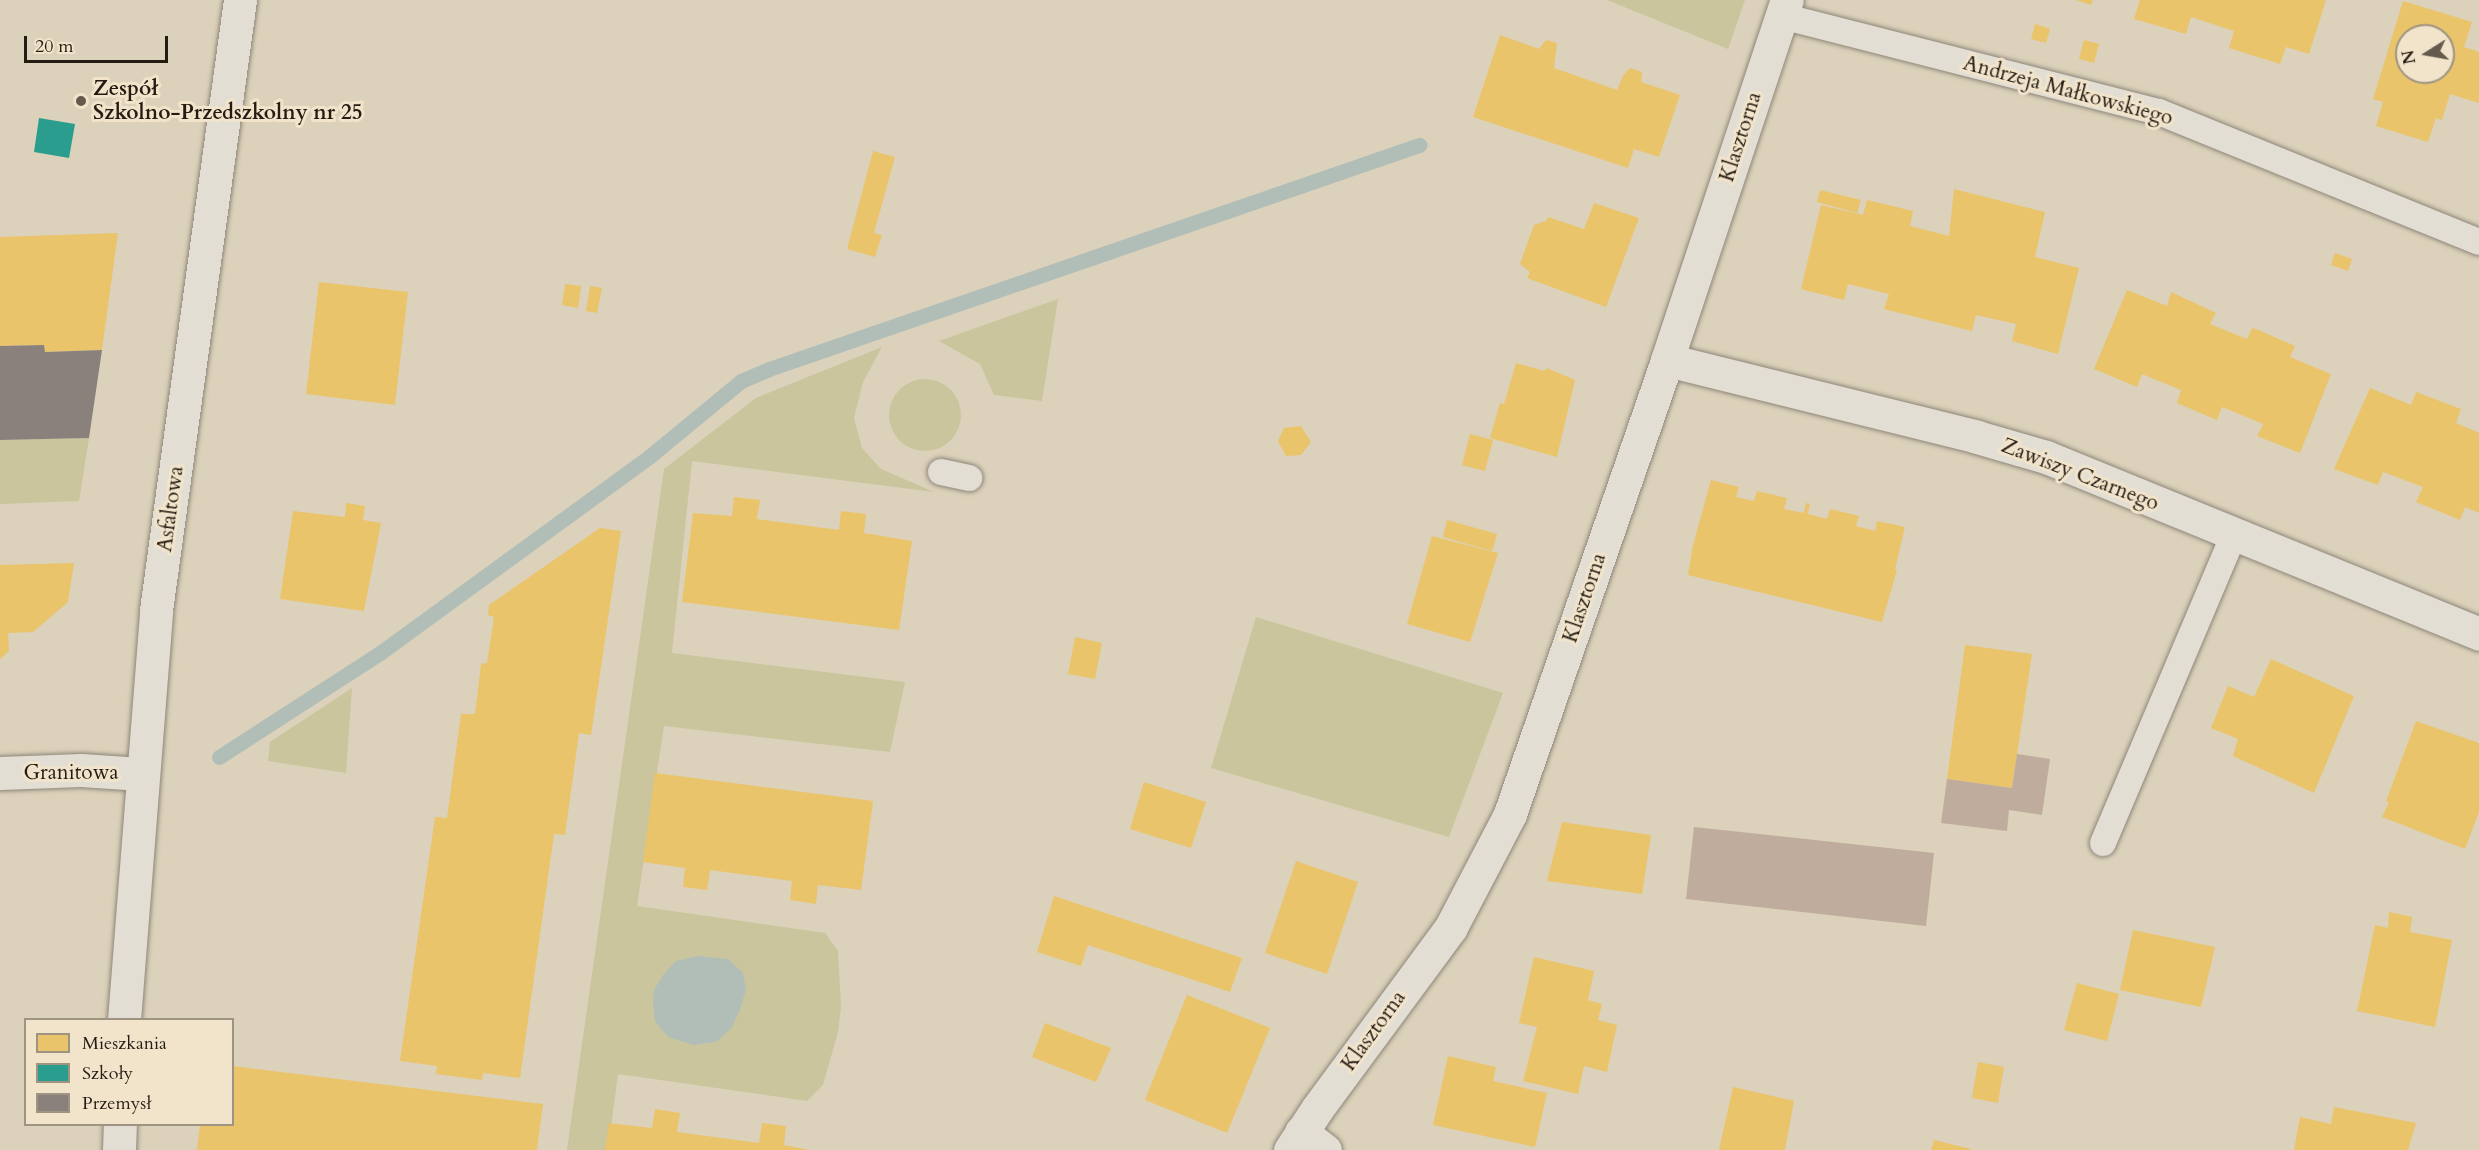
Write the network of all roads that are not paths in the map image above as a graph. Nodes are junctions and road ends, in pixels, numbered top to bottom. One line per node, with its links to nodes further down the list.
1 (240, 0): 10 (street, Asfaltowa)
2 (1785, 8): 3 (lane, Andrzeja Małkowskiego); 4 (street, Klasztorna)
3 (2479, 242)
4 (1667, 360): 7 (street, Zawiszy Czarnego); 14 (street, Klasztorna)
5 (941, 472): 6 (lane)
6 (969, 478)
7 (2234, 535): 8 (street, Zawiszy Czarnego); 11 (lane)
8 (2479, 634)
9 (0, 773): 10 (street, Granitowa)
10 (142, 774): 12 (street, Asfaltowa)
11 (2103, 843)
12 (124, 1018)
13 (120, 1126): 15 (street)
14 (1305, 1144)
15 (119, 1150)

